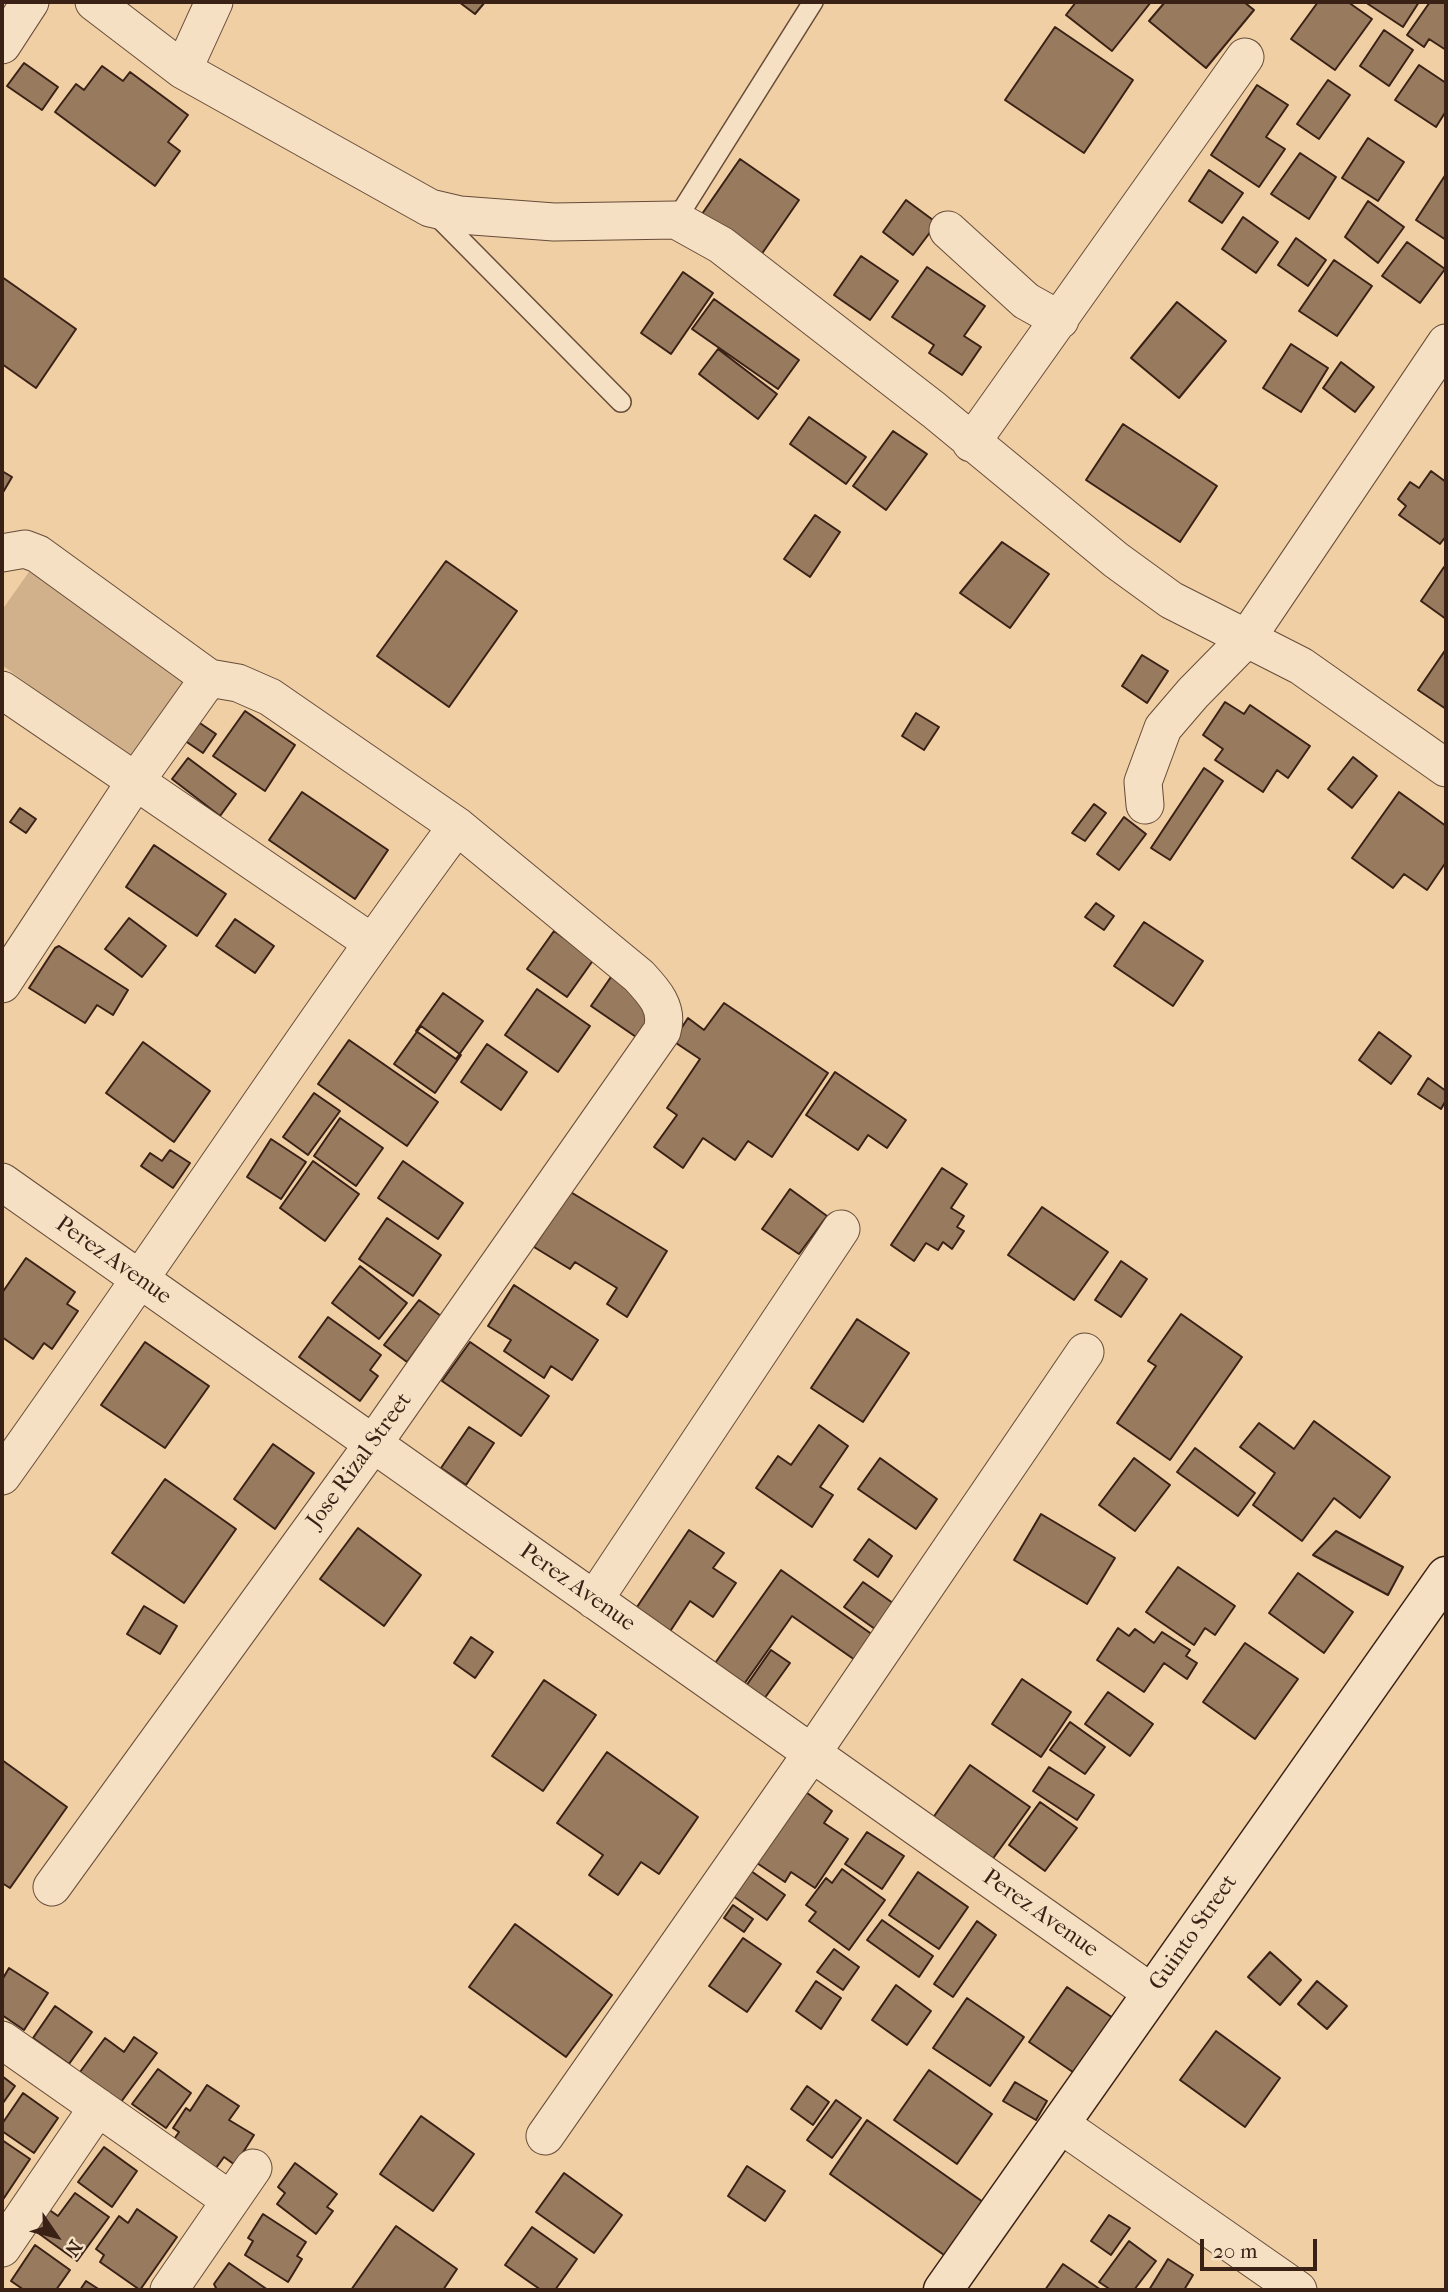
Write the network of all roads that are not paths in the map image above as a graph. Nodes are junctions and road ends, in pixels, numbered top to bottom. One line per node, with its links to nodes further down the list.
1 (30, 2): 5 (street)
2 (94, 2): 7 (street)
3 (214, 2): 7 (street)
4 (813, 2): 9 (lane)
5 (2, 45)
6 (1245, 57): 11 (street)
7 (183, 70): 8 (street)
8 (430, 208): 9 (street); 13 (lane)
9 (676, 220): 14 (street)
10 (948, 230): 11 (street)
11 (1060, 320): 14 (street)
12 (1446, 343): 16 (street)
13 (621, 402)
14 (971, 443): 16 (street)
15 (2, 553): 17 (street)
16 (1247, 638): 19 (street); 21 (street)
17 (209, 678): 20 (street); 22 (street)
18 (2, 690): 20 (street)
19 (1446, 768)
20 (135, 782): 23 (street); 24 (street)
21 (1145, 805)
22 (457, 826): 23 (street); 29 (street, Jose Rizal Street)
23 (371, 942): 27 (street)
24 (2, 984)
25 (2, 1182): 27 (street, Perez Avenue)
26 (841, 1229): 32 (street)
27 (141, 1281): 29 (street, Perez Avenue); 30 (street)
28 (1085, 1352): 33 (street)
29 (373, 1444): 32 (street, Perez Avenue); 34 (street, Jose Rizal Street)
30 (2, 1476)
31 (1446, 1576): 35 (street, Guinto Street)
32 (594, 1600): 33 (street, Perez Avenue)
33 (812, 1754): 35 (street, Perez Avenue); 39 (street)
34 (52, 1887)
35 (1152, 1993): 38 (street, Guinto Street)
36 (2, 2040): 37 (street)
37 (98, 2107): 41 (street); 42 (street)
38 (1060, 2124): 44 (street, Guinto Street); 45 (street)
39 (545, 2136)
40 (253, 2168): 41 (street)
41 (230, 2200): 43 (street)
42 (2, 2248)
43 (169, 2290)
44 (943, 2290)
45 (1298, 2290)

